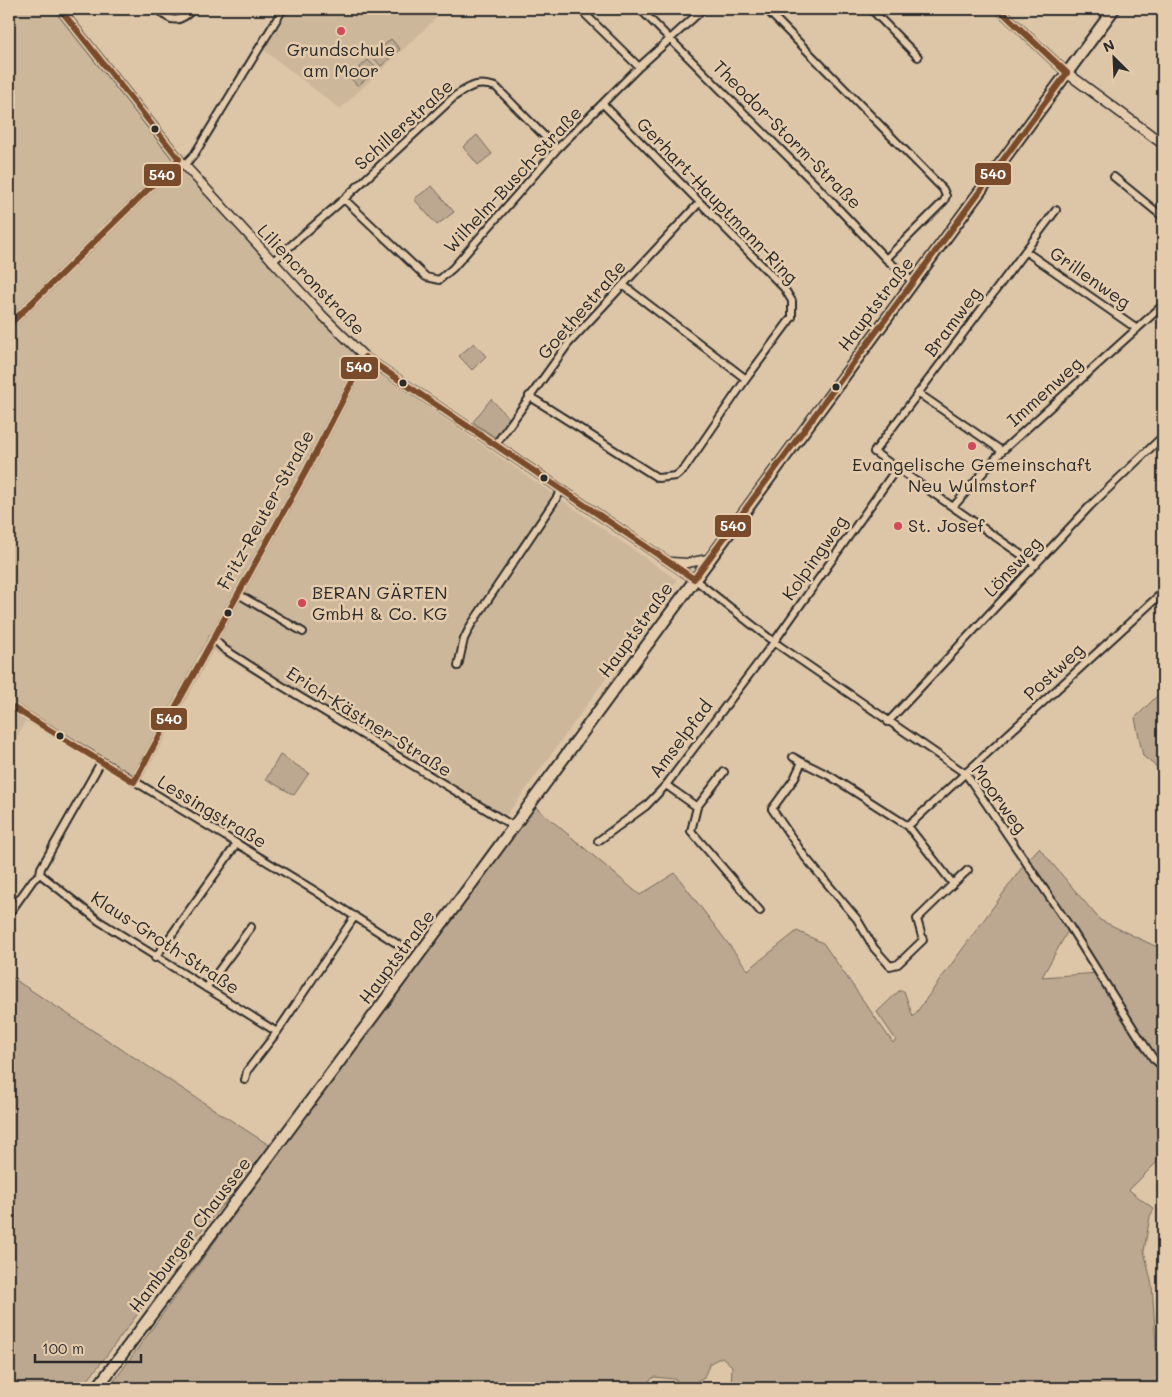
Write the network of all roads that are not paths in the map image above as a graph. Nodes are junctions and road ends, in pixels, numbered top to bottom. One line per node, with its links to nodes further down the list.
1 (60, 9): 19 (street, Liliencronstraße)
2 (158, 9): 3 (street)
3 (193, 9)
4 (283, 9): 19 (street)
5 (580, 9): 14 (street)
6 (640, 9): 12 (street, Theodor-Storm-Straße)
7 (766, 9): 26 (street)
8 (871, 9): 13 (street)
9 (999, 9): 15 (street)
10 (1114, 9): 15 (main road, Hauptstraße)
11 (700, 12): 12 (street, Wilhelm-Busch-Straße)
12 (670, 39): 14 (street, Wilhelm-Busch-Straße); 26 (street, Theodor-Storm-Straße)
13 (918, 57)
14 (638, 68): 16 (street, Wilhelm-Busch-Straße)
15 (1067, 73): 17 (main road); 28 (main road, Hauptstraße)
16 (604, 105): 18 (street, Wilhelm-Busch-Straße); 22 (street, Gerhart-Hauptmann-Ring)
17 (1163, 144)
18 (557, 149): 21 (street, Schillerstraße); 21 (street, Wilhelm-Busch-Straße)
19 (182, 162): 27 (street, Liliencronstraße); 31 (street)
20 (1114, 177): 24 (street)
21 (344, 199): 27 (street, Schillerstraße)
22 (699, 203): 29 (street, Goethestraße); 34 (street, Gerhart-Hauptmann-Ring)
23 (1056, 210): 25 (street, Bramweg)
24 (1163, 217)
25 (1025, 252): 32 (street, Grillenweg); 35 (street, Bramweg)
26 (886, 259): 28 (street, Theodor-Storm-Straße)
27 (272, 262): 33 (street, Liliencronstraße)
28 (913, 282): 43 (main road, Hauptstraße)
29 (622, 285): 34 (street); 36 (street, Goethestraße)
30 (1163, 305): 32 (street, Immenweg)
31 (9, 326)
32 (1138, 329): 39 (street, Immenweg)
33 (365, 357): 38 (street, Liliencronstraße); 48 (street, Fritz-Reuter-Straße)
34 (746, 379): 36 (street, Gerhart-Hauptmann-Ring)
35 (918, 393): 39 (street); 40 (street, Bramweg)
36 (529, 396): 38 (street, Goethestraße)
37 (1163, 436): 45 (street, Lönsweg)
38 (496, 444): 41 (street, Liliencronstraße)
39 (1002, 451): 42 (street, Immenweg)
40 (897, 468): 42 (street); 51 (street, Kolpingweg)
41 (562, 490): 44 (street, Liliencronstraße); 52 (street)
42 (953, 507): 45 (street)
43 (708, 559): 44 (street); 46 (main road, Hauptstraße)
44 (669, 561): 46 (street, Liliencronstraße)
45 (1036, 565): 54 (street, Lönsweg)
46 (694, 580): 51 (street, Moorweg); 63 (main road, Hauptstraße)
47 (1163, 592): 59 (street, Postweg)
48 (238, 594): 49 (street); 50 (street, Fritz-Reuter-Straße)
49 (303, 632)
50 (213, 638): 60 (street, Fritz-Reuter-Straße); 63 (street, Erich-Kästner-Straße)
51 (774, 642): 54 (street, Moorweg); 61 (street, Amselpfad)
52 (458, 666)
53 (9, 705): 56 (street, Lessingstraße)
54 (888, 722): 59 (street, Moorweg)
55 (793, 757): 57 (street)
56 (101, 762): 60 (street, Lessingstraße); 68 (street)
57 (802, 762): 64 (street); 69 (street)
58 (724, 772): 62 (street)
59 (966, 774): 64 (street, Postweg); 78 (street, Moorweg)
60 (134, 782): 66 (street, Lessingstraße)
61 (666, 785): 62 (street); 65 (street, Amselpfad)
62 (697, 806): 71 (street)
63 (513, 826): 80 (main road, Hauptstraße)
64 (908, 826): 69 (street)
65 (598, 841)
66 (236, 845): 72 (street, Lessingstraße); 75 (street)
67 (968, 870): 69 (street)
68 (40, 874): 70 (street); 75 (street, Klaus-Groth-Straße)
69 (953, 884)
70 (11, 911)
71 (760, 911)
72 (355, 916): 74 (street, Lessingstraße); 77 (street)
73 (251, 927): 76 (street)
74 (399, 944)
75 (155, 958): 76 (street, Klaus-Groth-Straße)
76 (206, 988): 77 (street, Klaus-Groth-Straße)
77 (277, 1032): 79 (street)
78 (1163, 1067)
79 (245, 1080)
80 (274, 1150): 81 (main road, Hamburger Chaussee)
81 (97, 1388)

